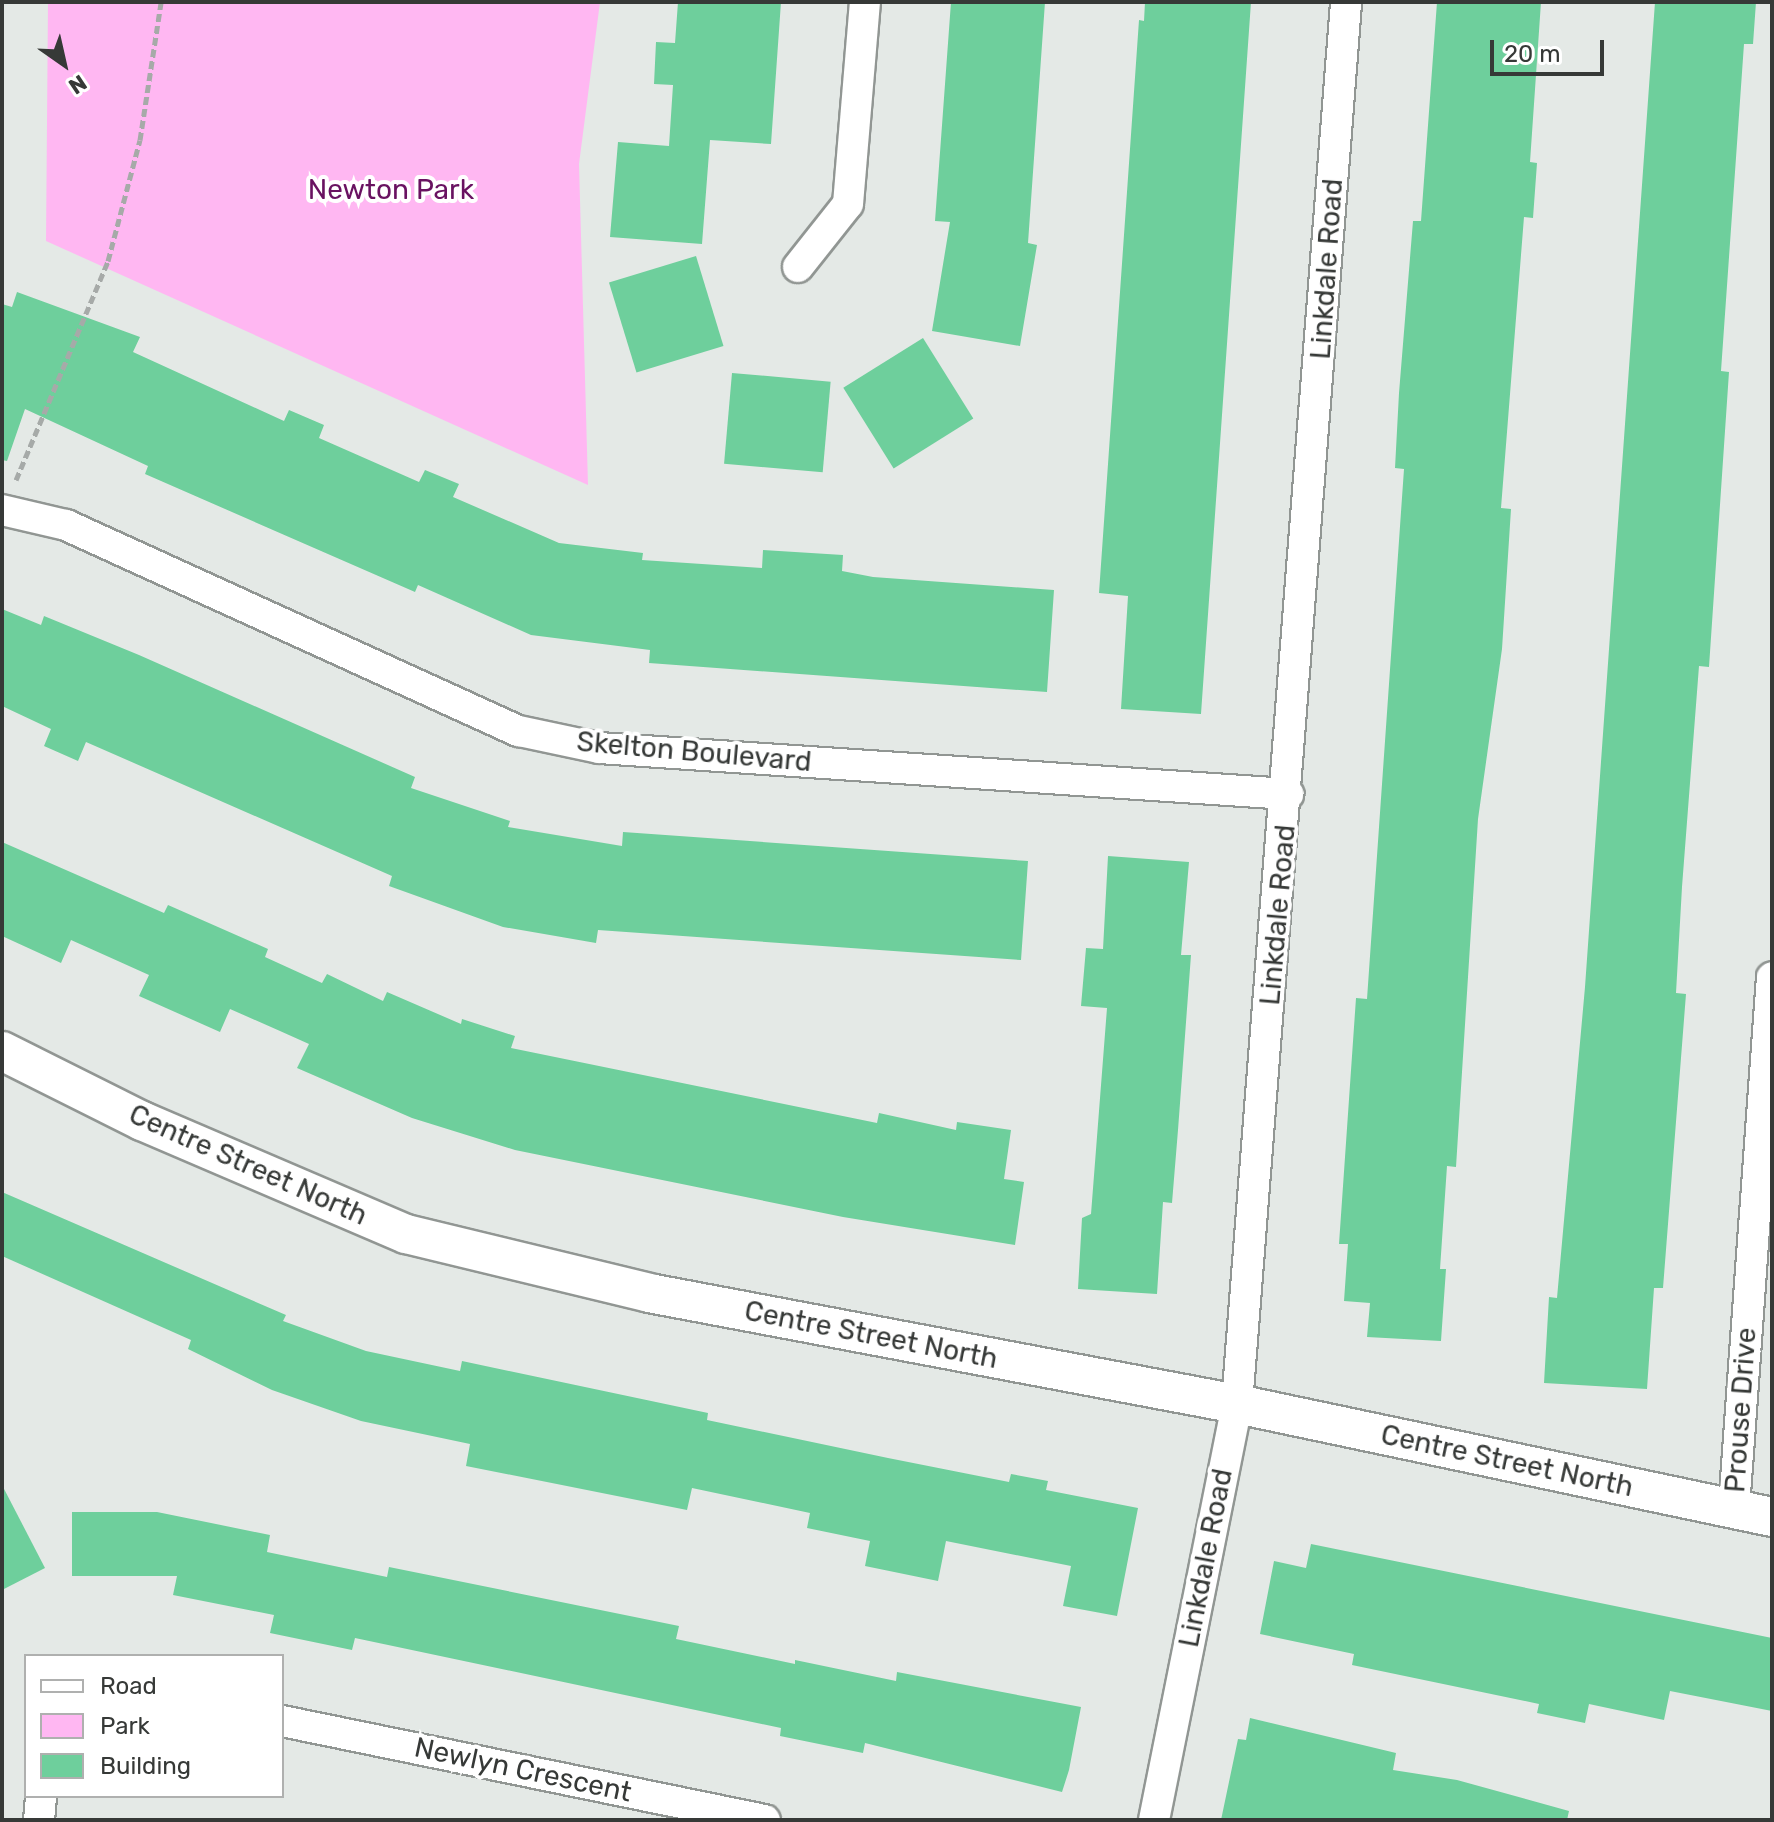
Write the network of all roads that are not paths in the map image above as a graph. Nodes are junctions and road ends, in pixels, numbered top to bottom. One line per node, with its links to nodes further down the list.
1 (865, 2): 3 (street)
2 (1346, 2): 5 (street, Linkdale Road)
3 (798, 267)
4 (2, 510): 5 (street, Skelton Boulevard)
5 (1288, 794): 8 (street, Linkdale Road)
6 (1772, 977): 9 (street, Prouse Drive)
7 (2, 1051): 8 (street, Centre Street North)
8 (1237, 1404): 9 (street, Centre Street North); 15 (street, Linkdale Road)
9 (1734, 1508): 10 (street, Centre Street North)
10 (1772, 1517)
11 (284, 1721): 14 (street, Newlyn Crescent)
12 (41, 1798): 13 (street)
13 (39, 1820)
14 (765, 1820)
15 (1154, 1820)

